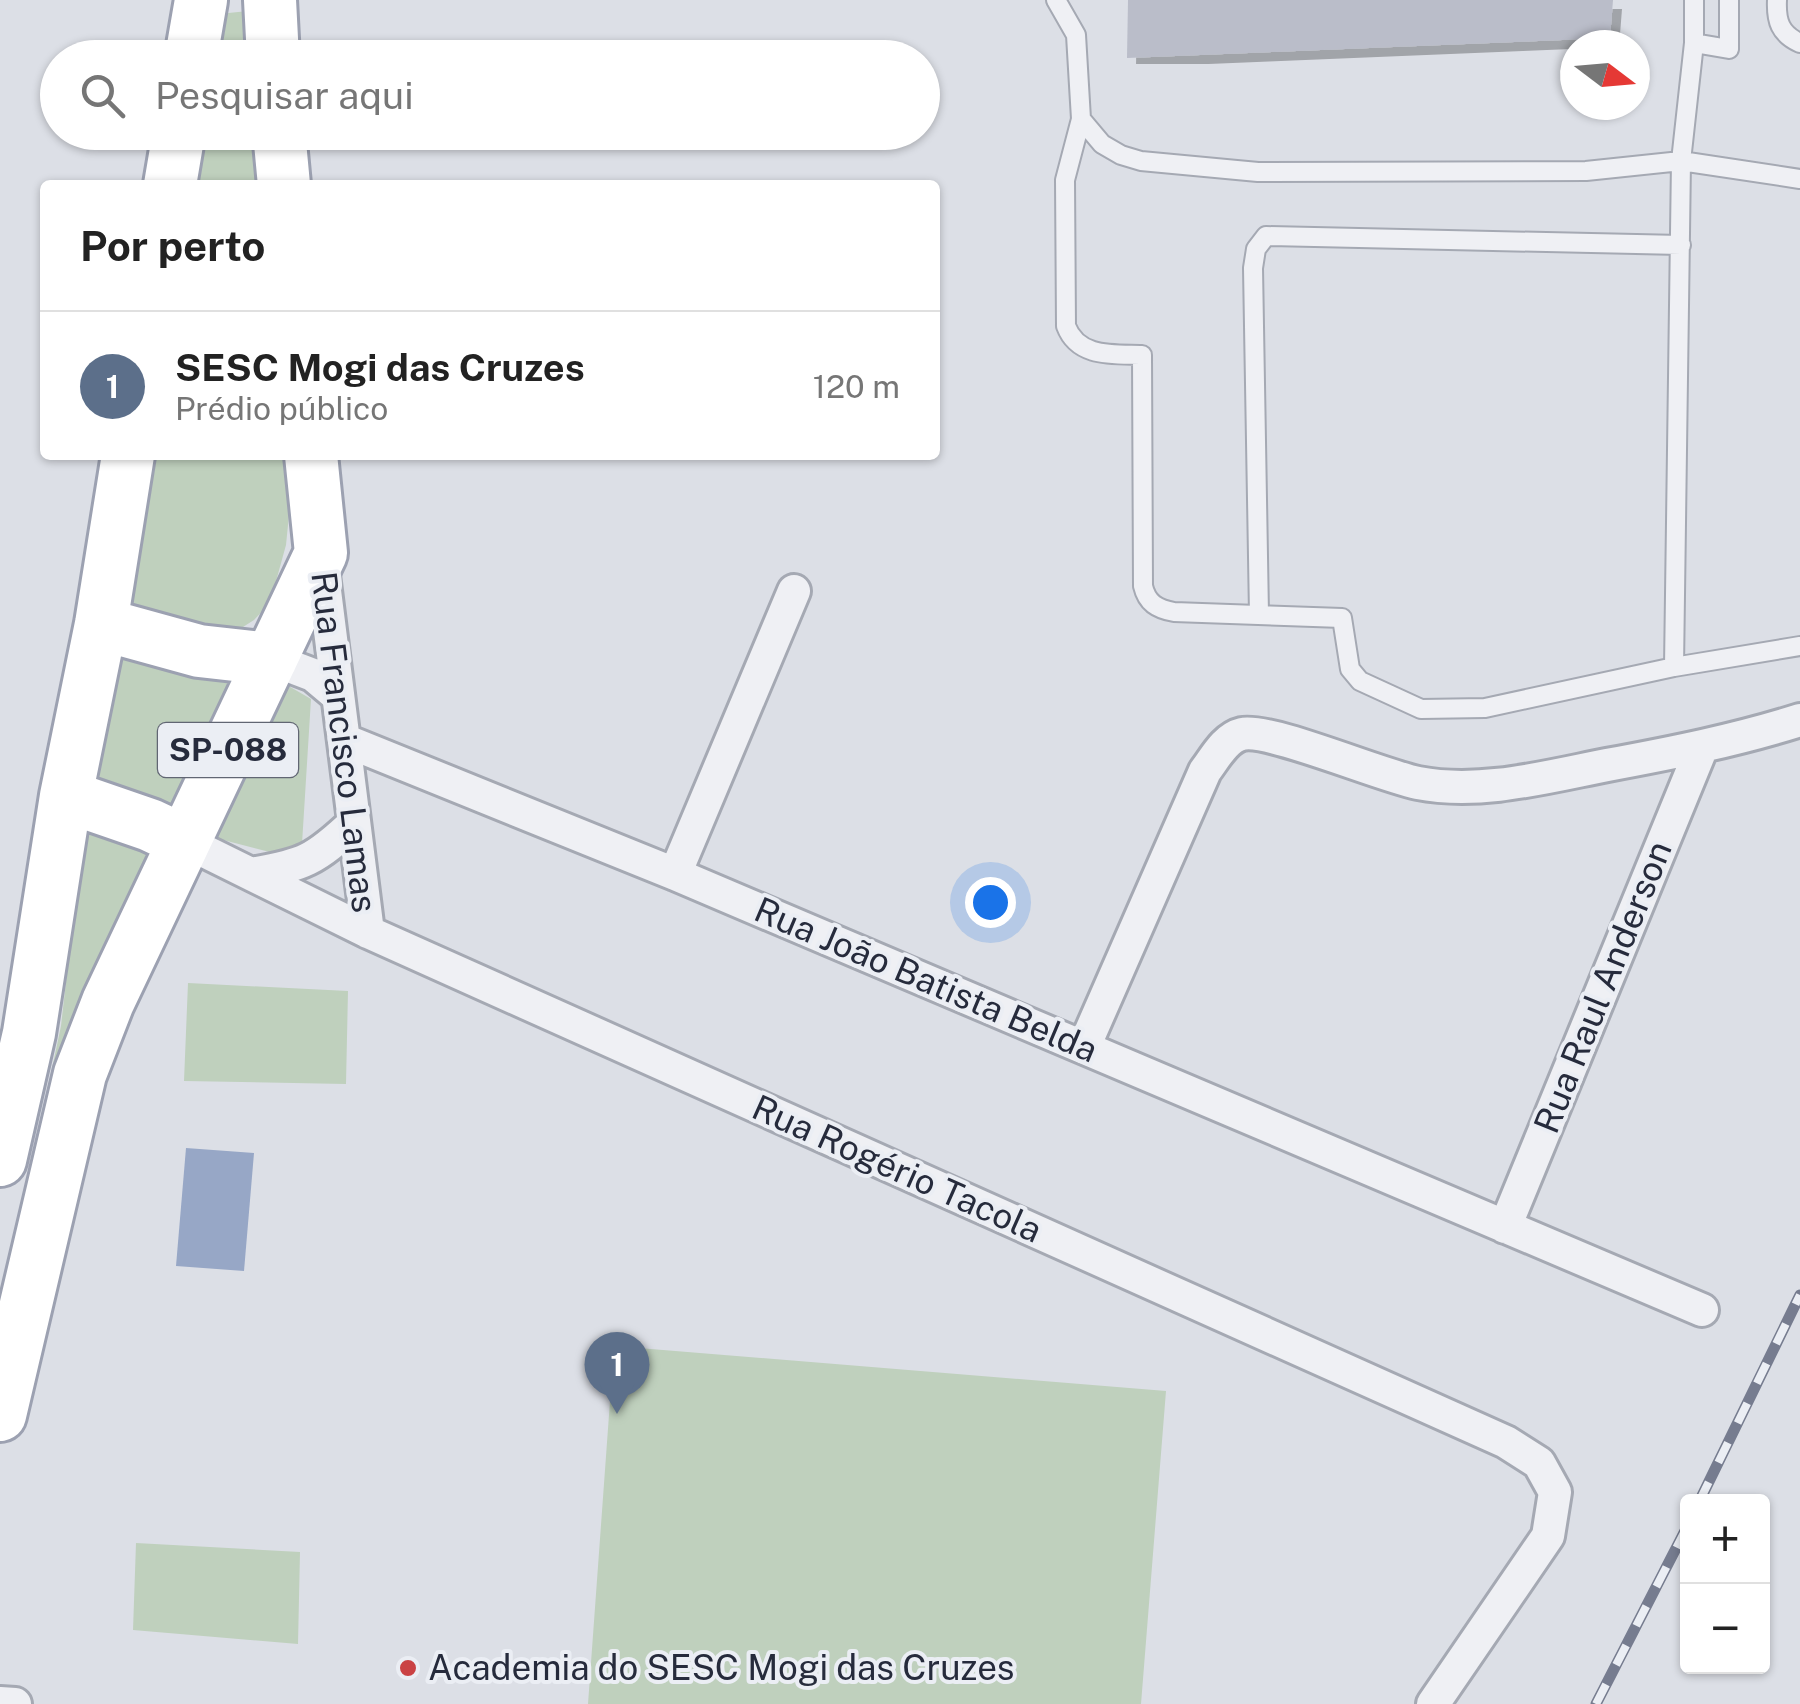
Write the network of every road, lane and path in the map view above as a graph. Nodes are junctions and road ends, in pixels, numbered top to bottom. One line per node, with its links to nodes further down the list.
1 (201, 0): 7 (main road)
2 (270, 0): 8 (main road)
3 (1056, 0): 11 (lane)
4 (1694, 0): 9 (lane)
5 (1729, 0): 9 (lane)
6 (1777, 0): 10 (lane)
7 (193, 40)
8 (272, 40)
9 (1694, 43): 14 (lane)
10 (1800, 43)
11 (1082, 118): 14 (lane); 23 (lane)
12 (176, 150): 16 (main road)
13 (281, 150): 17 (main road)
14 (1681, 160): 15 (lane); 18 (lane)
15 (1800, 179)
16 (171, 180)
17 (284, 180)
18 (1681, 245): 23 (lane); 27 (lane)
19 (127, 460): 24 (main road)
20 (312, 460): 21 (main road)
21 (321, 553): 26 (main road, SP-088); 28 (street, Rua Francisco Lamas)
22 (794, 591): 36 (street)
23 (1259, 614): 27 (lane)
24 (101, 624): 26 (main road); 32 (main road)
25 (1800, 646): 27 (lane)
26 (272, 659): 28 (street); 34 (main road, SP-088)
27 (1674, 667)
28 (338, 696): 30 (street, Rua Francisco Lamas)
29 (1800, 720): 31 (street)
30 (344, 740): 33 (street, Rua Francisco Lamas); 36 (street, Rua João Batista Belda)
31 (1702, 746): 38 (street); 40 (street, Rua Raul Anderson)
32 (66, 796): 34 (main road); 39 (main road)
33 (354, 823): 35 (street); 37 (street, Rua Francisco Lamas)
34 (184, 841): 35 (street, Rua Rogério Tacola); 42 (main road, SP-088)
35 (250, 874): 37 (street, Rua Rogério Tacola)
36 (675, 874): 38 (street, Rua João Batista Belda)
37 (368, 932): 45 (street, Rua Rogério Tacola)
38 (1084, 1047): 40 (street, Rua João Batista Belda)
39 (0, 1160)
40 (1505, 1227): 41 (street, Rua João Batista Belda)
41 (1702, 1310)
42 (0, 1415)
43 (0, 1703): 44 (street)
44 (15, 1704)
45 (1433, 1704)

